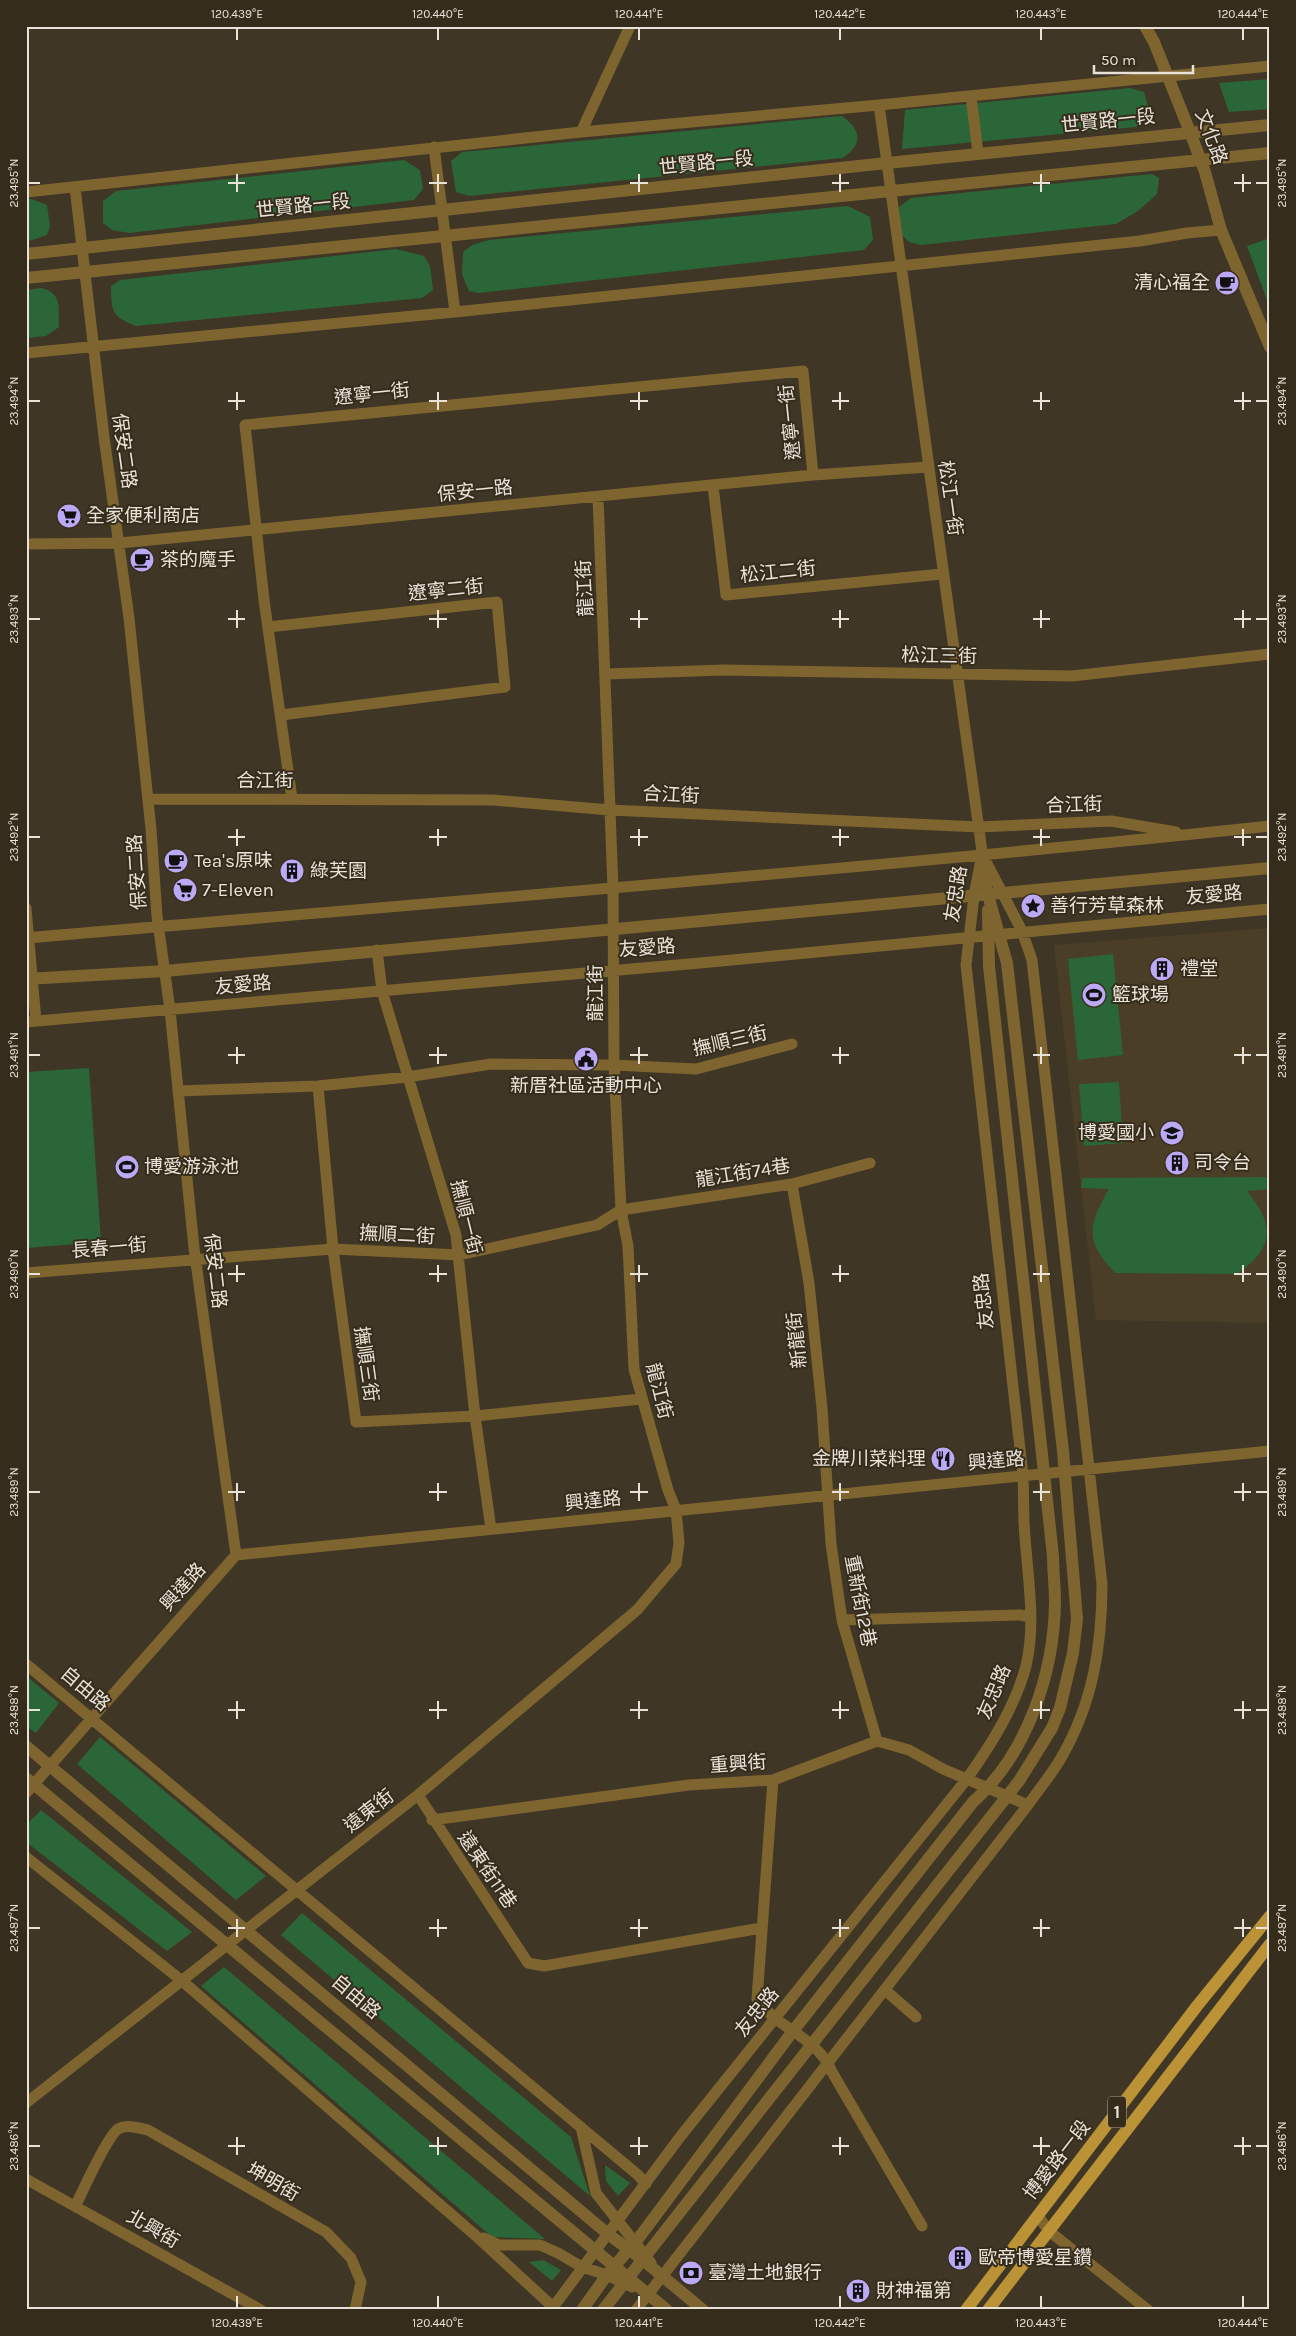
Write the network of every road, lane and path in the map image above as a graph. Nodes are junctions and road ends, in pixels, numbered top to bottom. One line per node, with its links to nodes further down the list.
1 (630, 26): 8 (street)
2 (1145, 26): 4 (street, 文化路)
3 (1270, 66): 4 (street, 世賢路一段)
4 (1168, 77): 5 (street, 世賢路一段); 9 (street, 文化路)
5 (971, 96): 6 (street, 世賢路一段); 12 (street)
6 (880, 105): 8 (street, 世賢路一段); 14 (street, 松江一街)
7 (1270, 125): 9 (street, 世賢路一段)
8 (581, 132): 10 (street, 世賢路一段)
9 (1190, 132): 12 (street, 世賢路一段); 13 (street, 文化路)
10 (434, 147): 15 (street, 世賢路一段); 18 (street)
11 (1270, 153): 13 (street)
12 (978, 154): 14 (street, 世賢路一段)
13 (1200, 158): 16 (street); 19 (street, 文化路)
14 (887, 163): 16 (street, 松江一街); 18 (street, 世賢路一段)
15 (76, 187): 17 (street, 世賢路一段); 21 (street, 保安二路)
16 (890, 190): 20 (street); 23 (street, 松江一街)
17 (26, 192)
18 (442, 210): 20 (street); 21 (street, 世賢路一段)
19 (1221, 230): 23 (street); 28 (street, 文化路)
20 (445, 235): 24 (street); 26 (street)
21 (82, 248): 22 (street, 世賢路一段); 24 (street, 保安二路)
22 (26, 254)
23 (900, 265): 26 (street); 30 (street, 松江一街)
24 (85, 272): 25 (street); 27 (street, 保安二路)
25 (26, 278)
26 (455, 312): 27 (street)
27 (94, 347): 29 (street); 35 (street, 保安二路)
28 (1270, 347)
29 (26, 353)
30 (928, 467): 31 (street, 保安一路); 37 (street, 松江一街)
31 (814, 475): 32 (street, 保安一路); 34 (street, 遼寧一街)
32 (714, 486): 33 (street, 保安一路); 37 (street, 松江二街)
33 (598, 498): 34 (street, 保安一路); 40 (street, 龍江街)
34 (257, 531): 35 (street, 保安一路); 38 (street, 遼寧一街)
35 (120, 543): 36 (street, 保安一路); 43 (street, 保安二路)
36 (26, 544)
37 (942, 574): 41 (street, 松江一街)
38 (268, 627): 42 (street, 遼寧一街); 42 (street, 遼寧二街)
39 (1270, 654): 41 (street, 松江三街)
40 (606, 674): 41 (street, 松江三街); 45 (street, 龍江街)
41 (956, 674): 47 (street, 松江一街)
42 (281, 715): 44 (street, 遼寧一街)
43 (148, 798): 44 (street, 合江街); 57 (street, 保安二路)
44 (292, 799): 45 (street, 合江街)
45 (610, 810): 47 (street, 合江街); 51 (street, 龍江街)
46 (1270, 826): 48 (street)
47 (980, 827): 48 (street, 合江街); 49 (street, 松江一街)
48 (1191, 835): 49 (street)
49 (982, 854): 51 (street); 52 (street, 友忠路); 53 (street, 松江一街); 54 (street, 友忠路)
50 (1270, 868): 52 (street, 友愛路)
51 (613, 888): 57 (street); 58 (street, 龍江街)
52 (1003, 893): 53 (street, 友愛路); 59 (street, 友忠路)
53 (988, 895): 54 (street, 友愛路); 60 (street, 友忠路)
54 (974, 896): 58 (street, 友愛路); 61 (street, 友忠路)
55 (26, 908): 62 (street)
56 (1270, 909): 59 (street, 友愛路)
57 (159, 926): 62 (street); 65 (street, 保安二路)
58 (612, 929): 63 (street, 友愛路); 64 (street, 龍江街)
59 (1022, 931): 60 (street, 友愛路); 85 (street, 友忠路)
60 (993, 934): 61 (street, 友愛路); 86 (street, 友忠路); 87 (street, 友忠路)
61 (969, 936): 64 (street, 友愛路); 88 (street, 友忠路)
62 (28, 938): 66 (street)
63 (378, 950): 65 (street, 友愛路); 67 (street, 撫順一街)
64 (614, 969): 67 (street, 友愛路); 71 (street, 龍江街)
65 (165, 971): 66 (street, 友愛路); 68 (street, 保安二路)
66 (30, 979): 69 (street)
67 (382, 991): 68 (street, 友愛路); 72 (street, 撫順一街)
68 (170, 1010): 69 (street, 友愛路); 74 (street, 保安二路)
69 (31, 1021)
70 (792, 1044): 71 (street, 撫順三街)
71 (614, 1065): 72 (street, 撫順三街); 77 (street, 龍江街)
72 (407, 1077): 73 (street, 撫順三街); 79 (street, 撫順一街)
73 (318, 1086): 74 (street, 撫順三街); 78 (street, 撫順三街)
74 (178, 1091): 80 (street, 保安二路)
75 (870, 1164): 76 (street, 龍江街74巷)
76 (792, 1184): 77 (street, 龍江街74巷); 89 (street, 新龍街)
77 (621, 1210): 79 (street, 撫順二街); 82 (street, 龍江街)
78 (333, 1249): 79 (street, 撫順二街); 80 (street, 撫順二街); 83 (street, 撫順三街)
79 (459, 1255): 83 (street, 撫順一街)
80 (195, 1260): 81 (street, 長春一街); 92 (street, 保安二路)
81 (26, 1273)
82 (642, 1399): 83 (street, 撫順三街); 90 (street, 龍江街)
83 (476, 1416): 91 (street, 撫順一街)
84 (1270, 1451): 85 (street, 興達路)
85 (1088, 1469): 86 (street, 興達路); 106 (street, 友忠路)
86 (1065, 1472): 87 (street, 興達路); 105 (street, 友忠路)
87 (1045, 1474): 88 (street, 興達路); 103 (street, 友忠路)
88 (1023, 1476): 89 (street, 興達路); 93 (street, 友忠路)
89 (826, 1494): 90 (street, 興達路); 94 (street, 重新街12巷)
90 (676, 1510): 91 (street, 興達路); 104 (street, 遠東街)
91 (491, 1529): 92 (street, 興達路)
92 (236, 1555): 96 (street, 興達路)
93 (1031, 1616): 94 (street); 101 (street, 友忠路)
94 (842, 1620): 97 (street, 重新街12巷)
95 (26, 1664): 96 (street, 自由路)
96 (91, 1718): 99 (street, 興達路); 109 (street, 自由路)
97 (877, 1741): 100 (street, 重興街); 101 (street)
98 (26, 1746): 99 (street, 自由路)
99 (49, 1765): 102 (street, 興達路); 112 (street, 自由路)
100 (774, 1780): 107 (street, 重興街); 111 (street)
101 (966, 1780): 103 (street); 118 (street, 友忠路)
102 (29, 1785): 114 (street)
103 (988, 1789): 105 (street); 119 (street, 友忠路)
104 (418, 1795): 107 (street, 遠東街11巷); 109 (street, 遠東街)
105 (1008, 1796): 106 (street); 120 (street, 友忠路)
106 (1028, 1805): 116 (street, 友忠路)
107 (432, 1820): 111 (street, 遠東街11巷)
108 (26, 1858): 115 (street)
109 (296, 1889): 112 (street, 遠東街); 123 (street, 自由路)
110 (1270, 1916): 127 (main road, 博愛路一段 / 1)
111 (761, 1928): 118 (street)
112 (245, 1929): 114 (street, 遠東街); 132 (street, 自由路)
113 (1270, 1944): 130 (main road, 博愛路一段 / 1)
114 (227, 1945): 115 (street, 遠東街); 134 (street)
115 (181, 1980): 122 (street, 遠東街); 131 (street)
116 (884, 1990): 117 (street); 121 (street, 友忠路)
117 (916, 2017)
118 (775, 2020): 119 (street); 125 (street, 友忠路)
119 (793, 2031): 120 (street); 133 (street, 友忠路)
120 (811, 2045): 121 (street); 135 (street, 友忠路)
121 (828, 2061): 129 (street); 138 (street, 友忠路)
122 (26, 2103)
123 (581, 2128): 125 (street, 自由路); 128 (street, 自由路)
124 (26, 2179): 126 (street, 北興街)
125 (646, 2184): 128 (street, 友忠路)
126 (76, 2205): 141 (street, 北興街); 145 (street, 坤明街)
127 (1038, 2216): 130 (street); 151 (main road, 博愛路一段 / 1)
128 (618, 2221): 132 (street, 友忠路); 133 (street, 自由路)
129 (922, 2226)
130 (1049, 2231): 152 (main road, 博愛路一段 / 1); 153 (street)
131 (475, 2234): 136 (street); 142 (street)
132 (608, 2234): 133 (street, 自由路); 134 (street, 友忠路)
133 (631, 2246): 135 (street, 自由路); 137 (street, 友忠路)
134 (594, 2250): 136 (street, 友忠路); 137 (street)
135 (645, 2258): 138 (street, 自由路); 139 (street, 友忠路)
136 (582, 2267): 137 (street); 142 (street, 友忠路)
137 (610, 2271): 139 (street); 146 (street, 友忠路)
138 (662, 2275): 140 (street, 友忠路); 150 (street, 自由路)
139 (627, 2281): 140 (street); 147 (street, 友忠路)
140 (647, 2295): 148 (street, 友忠路); 149 (street)
141 (239, 2299): 143 (street); 144 (street, 北興街)
142 (552, 2308)
143 (232, 2310)
144 (261, 2310)
145 (355, 2310)
146 (582, 2310)
147 (603, 2310)
148 (636, 2310)
149 (667, 2310)
150 (703, 2310)
151 (966, 2310)
152 (988, 2310)
153 (1148, 2310)

